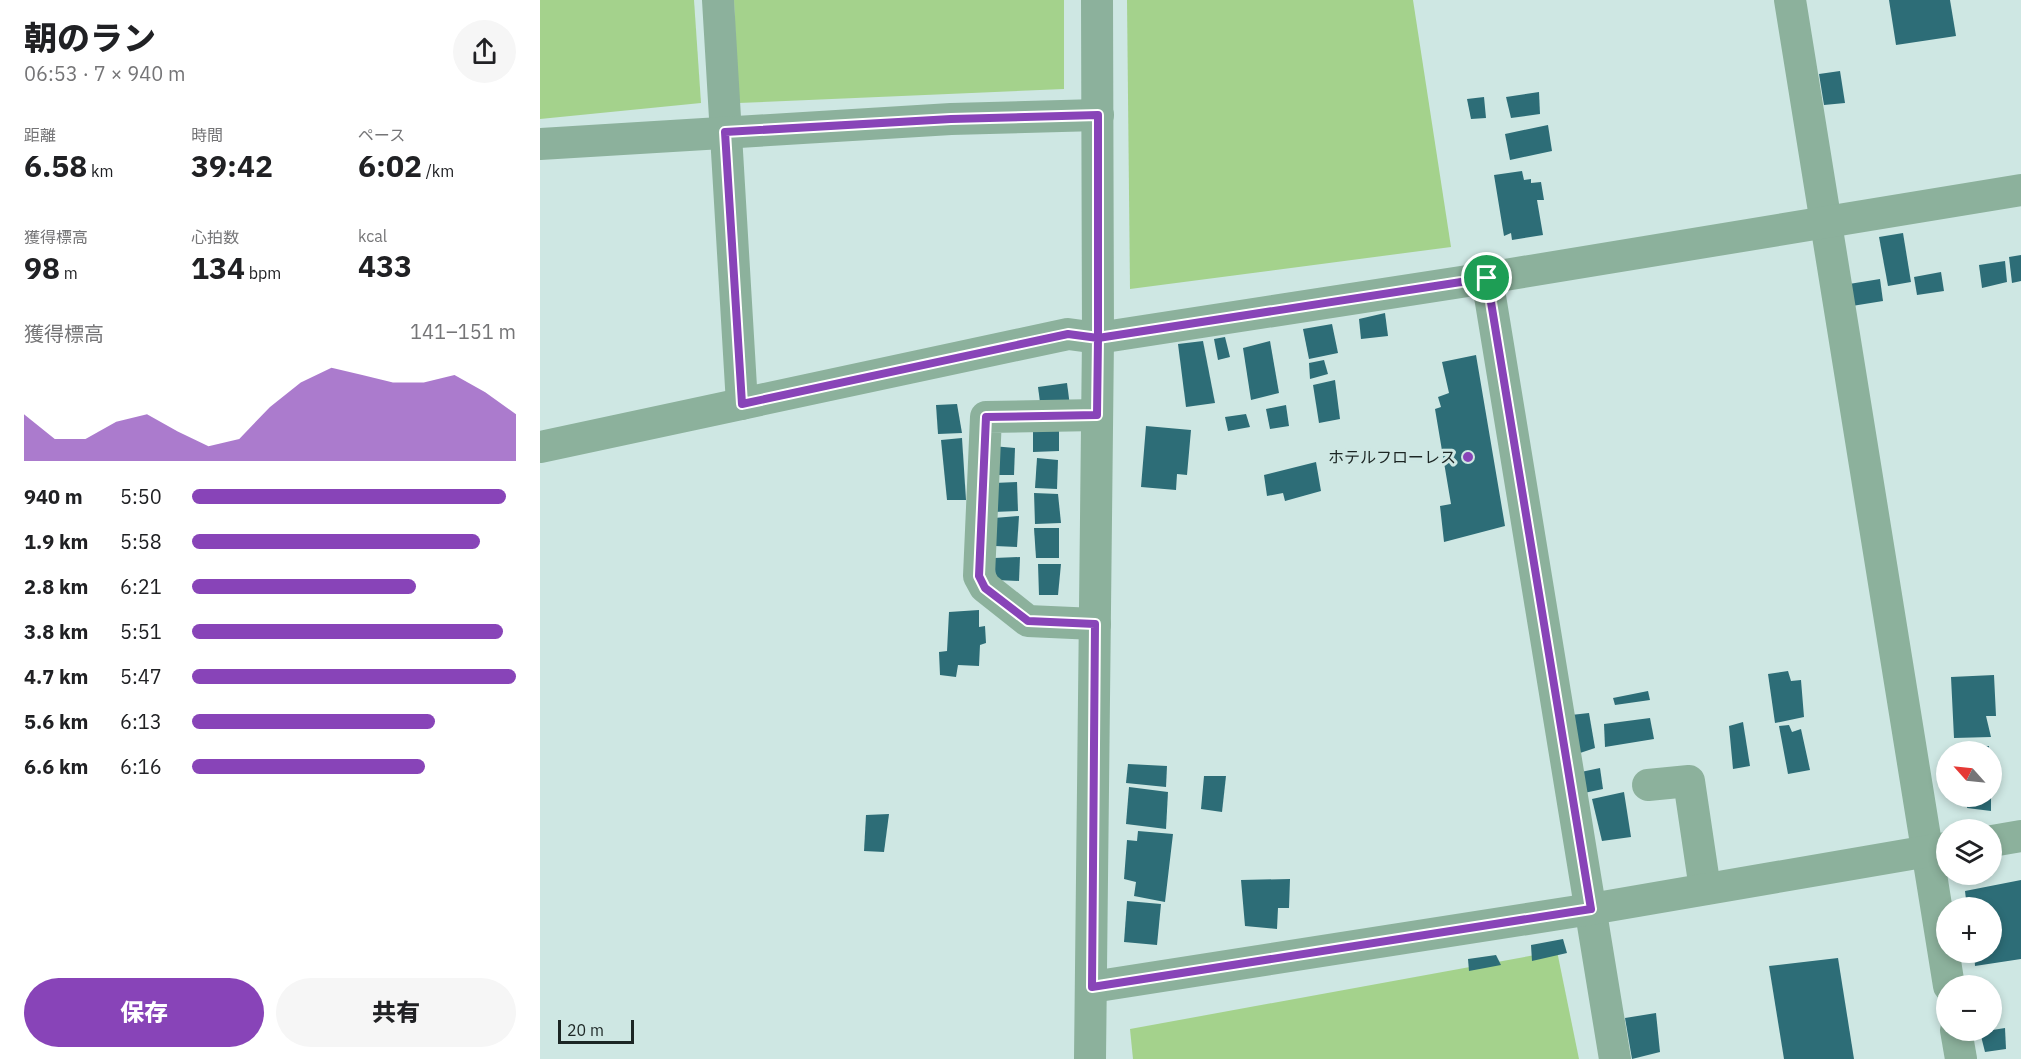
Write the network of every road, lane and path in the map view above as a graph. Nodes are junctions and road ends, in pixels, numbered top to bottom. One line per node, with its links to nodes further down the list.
1 (718, 0): 5 (street)
2 (1097, 0): 4 (street)
3 (1790, 0): 8 (street)
4 (1098, 115): 5 (street); 10 (street)
5 (725, 132): 6 (street); 11 (street)
6 (540, 144)
7 (2021, 190): 8 (street)
8 (1827, 222): 9 (street); 18 (street)
9 (1487, 278): 10 (street); 22 (street)
10 (1098, 338): 11 (street); 12 (street)
11 (742, 404): 13 (street)
12 (1097, 415): 14 (street); 14 (street)
13 (540, 447)
14 (1095, 624): 24 (street)
15 (1648, 784): 21 (street)
16 (2021, 836): 17 (street)
17 (2002, 839)
18 (1936, 844)
19 (1936, 850): 21 (street)
20 (1940, 885): 23 (street)
21 (1705, 889): 22 (street)
22 (1591, 909): 24 (street); 27 (street)
23 (1948, 975)
24 (1092, 987): 26 (street)
25 (1958, 1041): 28 (street)
26 (1090, 1059)
27 (1615, 1059)
28 (1961, 1059)

